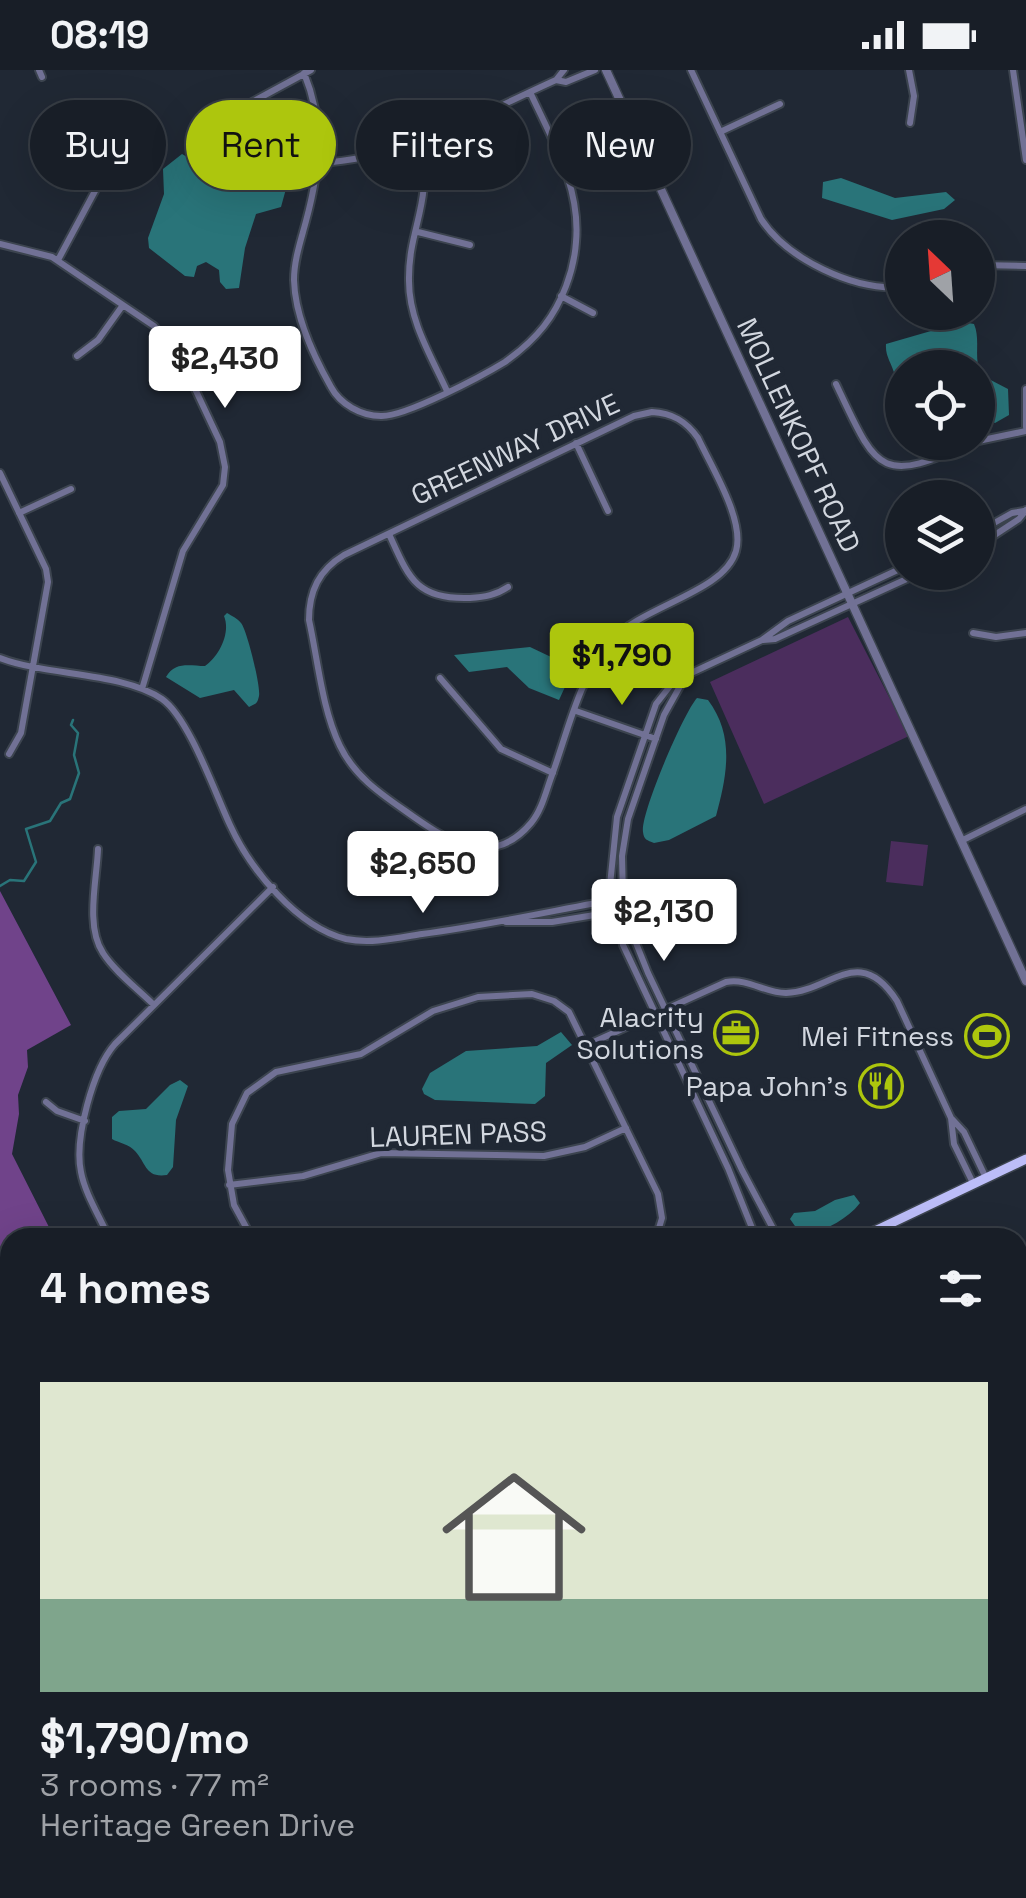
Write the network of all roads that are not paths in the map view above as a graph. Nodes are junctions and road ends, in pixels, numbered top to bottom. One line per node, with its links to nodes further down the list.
1 (564, 70): 8 (street)
2 (595, 70): 8 (street)
3 (606, 70): 49 (street, MOLLENKOPF ROAD)
4 (692, 70): 15 (street)
5 (910, 70): 14 (street)
6 (1013, 70): 16 (street)
7 (308, 72): 10 (street); 11 (street)
8 (556, 80): 9 (street)
9 (530, 92): 12 (street); 27 (street)
10 (256, 100)
11 (314, 100)
12 (512, 100)
13 (780, 104): 15 (street)
14 (910, 123)
15 (720, 132): 26 (street)
16 (1026, 160)
17 (95, 190): 23 (street)
18 (313, 190): 32 (street)
19 (426, 190): 20 (street)
20 (418, 232): 22 (street); 32 (street)
21 (0, 244): 23 (street)
22 (470, 245)
23 (58, 260): 28 (street)
24 (995, 265): 25 (street)
25 (1026, 266)
26 (885, 287)
27 (561, 296): 29 (street); 32 (street)
28 (123, 305): 30 (street); 58 (street)
29 (593, 313)
30 (78, 356)
31 (836, 384): 37 (street)
32 (447, 390)
33 (1026, 390): 34 (street)
34 (1026, 429): 35 (street)
35 (995, 437)
36 (576, 443): 40 (street); 44 (street, GREENWAY DRIVE); 59 (street, GREENWAY DRIVE)
37 (934, 460)
38 (0, 473): 42 (street)
39 (72, 489): 42 (street)
40 (608, 511)
41 (1026, 511): 43 (street); 45 (street)
42 (19, 513): 55 (street)
43 (995, 522)
44 (389, 534): 47 (street); 63 (street, GREENWAY DRIVE)
45 (995, 535)
46 (885, 575): 49 (street)
47 (508, 587)
48 (885, 589): 50 (street)
49 (846, 592): 50 (street, MOLLENKOPF ROAD); 53 (street)
50 (852, 605): 53 (street); 65 (street, MOLLENKOPF ROAD)
51 (973, 632): 52 (street)
52 (1026, 633)
53 (762, 640): 57 (street)
54 (0, 658): 55 (street)
55 (34, 668): 58 (street); 62 (street)
56 (440, 678): 63 (street)
57 (684, 678): 60 (street); 61 (street)
58 (142, 689): 67 (street)
59 (576, 711): 60 (street); 63 (street, GREENWAY DRIVE)
60 (645, 735): 61 (street); 69 (street)
61 (656, 739): 68 (street)
62 (9, 754)
63 (553, 773)
64 (1026, 809): 65 (street)
65 (961, 841): 73 (street, MOLLENKOPF ROAD)
66 (98, 849): 75 (street)
67 (273, 887): 72 (street); 75 (street)
68 (624, 898): 69 (street); 70 (street)
69 (612, 900): 71 (street); 72 (street)
70 (626, 910): 71 (street); 76 (street)
71 (614, 913): 72 (street); 77 (street)
72 (505, 922)
73 (1023, 967): 74 (street, MOLLENKOPF ROAD)
74 (1026, 981)
75 (154, 1005): 81 (street)
76 (665, 1008): 77 (street); 80 (street); 91 (street)
77 (654, 1014): 78 (street); 90 (street)
78 (588, 1045): 82 (street); 86 (street)
79 (46, 1102): 81 (street)
80 (951, 1118): 84 (street); 85 (street)
81 (85, 1121): 87 (street)
82 (626, 1128): 86 (street, LAUREN PASS); 89 (street)
83 (1026, 1159): 84 (main road)
84 (986, 1178): 85 (main road)
85 (974, 1184): 92 (main road)
86 (228, 1186): 88 (street)
87 (105, 1228)
88 (247, 1228)
89 (660, 1228)
90 (752, 1228)
91 (773, 1228)
92 (883, 1228)

